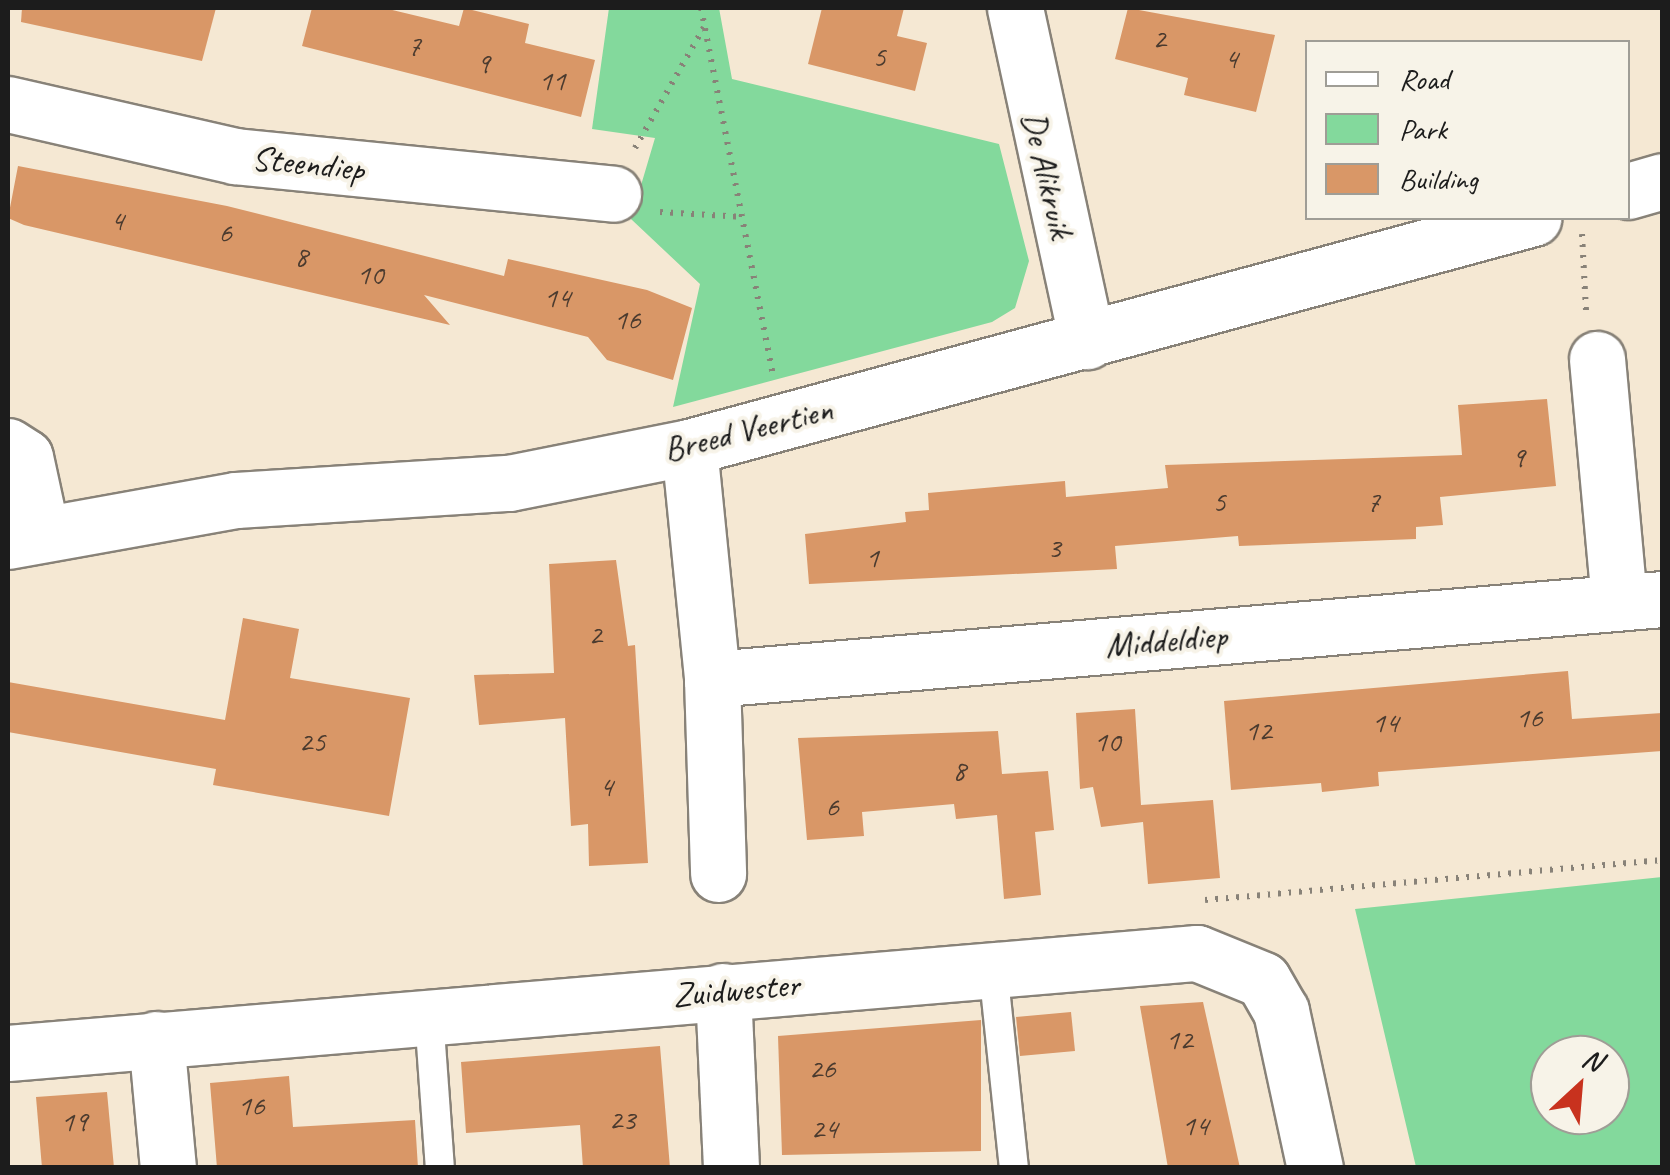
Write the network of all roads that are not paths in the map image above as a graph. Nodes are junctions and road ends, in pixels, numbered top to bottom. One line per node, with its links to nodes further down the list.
1 (1015, 8): 7 (street, De Alikruik)
2 (8, 104): 5 (street, Steendiep)
3 (1662, 182): 4 (street)
4 (1630, 190)
5 (613, 194)
6 (1526, 220): 7 (street, Breed Veertien)
7 (1087, 341): 10 (street, Breed Veertien)
8 (1597, 359): 12 (street, Middeldiep)
9 (8, 446): 11 (street, Breed Veertien)
10 (689, 447): 11 (street, Breed Veertien); 13 (street)
11 (24, 536)
12 (1641, 600): 13 (street, Middeldiep)
13 (712, 679): 14 (street)
14 (718, 874)
15 (993, 969): 16 (street, Zuidwester); 23 (lane); 24 (street, Zuidwester)
16 (722, 991): 17 (street, Zuidwester); 22 (street)
17 (428, 1016): 18 (street, Zuidwester); 21 (lane)
18 (156, 1040): 19 (street, Zuidwester); 20 (street)
19 (8, 1053)
20 (168, 1168)
21 (440, 1168)
22 (730, 1168)
23 (1014, 1168)
24 (1315, 1168)

